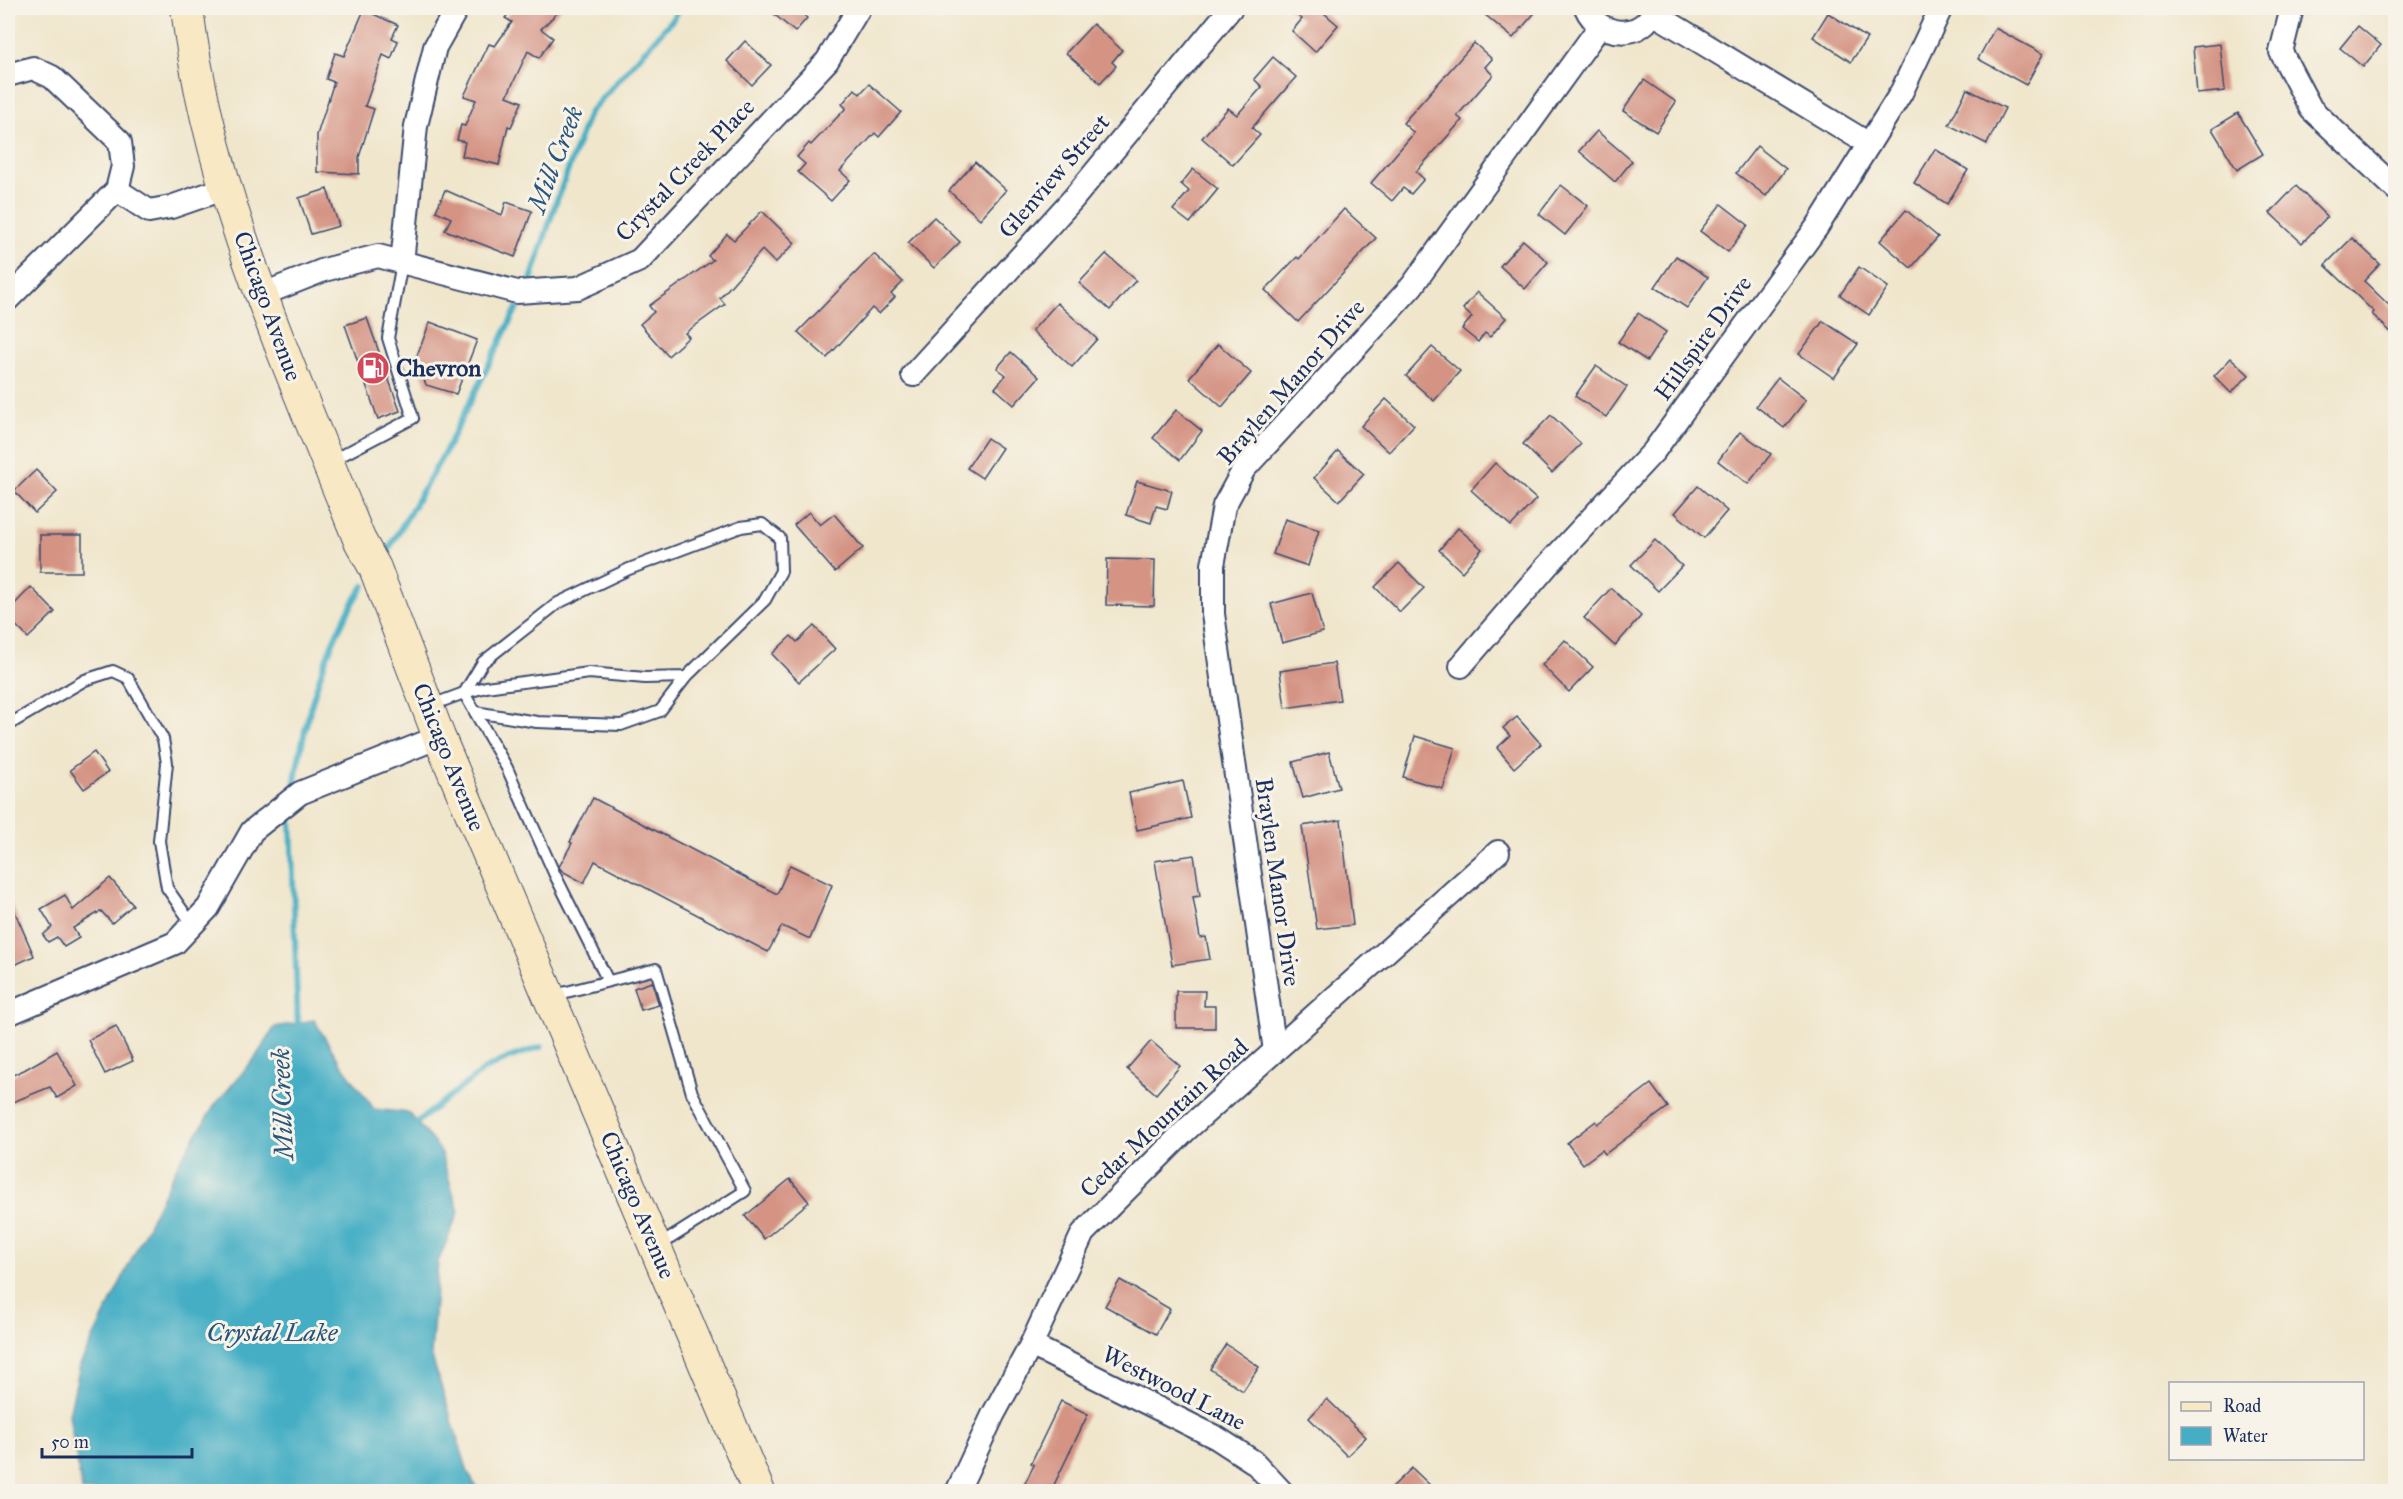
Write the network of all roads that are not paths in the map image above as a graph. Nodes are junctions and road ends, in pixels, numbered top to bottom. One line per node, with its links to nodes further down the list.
1 (187, 8): 12 (street, Chicago Avenue)
2 (457, 8): 15 (street)
3 (859, 8): 15 (street, Crystal Creek Place)
4 (1231, 8): 18 (street, Glenview Street)
5 (1586, 8): 9 (street)
6 (1941, 8): 11 (street, Hillspire Drive)
7 (2292, 8): 13 (street)
8 (1654, 10): 9 (street); 11 (street)
9 (1600, 26): 32 (street, Braylen Manor Drive)
10 (8, 75): 14 (street)
11 (1869, 144): 20 (street, Hillspire Drive)
12 (226, 188): 14 (street); 16 (street, Chicago Avenue)
13 (2396, 189)
14 (117, 190): 17 (street)
15 (402, 263): 16 (street, Crystal Creek Place); 19 (lane)
16 (261, 295): 19 (street, Chicago Avenue)
17 (8, 299)
18 (913, 375)
19 (328, 462): 23 (street, Chicago Avenue)
20 (1461, 666)
21 (686, 677): 22 (lane); 22 (lane); 24 (lane)
22 (464, 693): 23 (lane); 24 (lane)
23 (428, 707): 26 (street, Chicago Avenue)
24 (475, 712): 29 (lane)
25 (8, 725): 28 (lane)
26 (439, 737): 28 (street); 30 (street, Chicago Avenue)
27 (1498, 852): 32 (street, Cedar Mountain Road)
28 (192, 924): 31 (street)
29 (608, 981): 30 (lane); 33 (lane)
30 (549, 997): 33 (street, Chicago Avenue)
31 (8, 1014)
32 (1275, 1051): 34 (street, Cedar Mountain Road)
33 (656, 1248): 35 (street, Chicago Avenue)
34 (1031, 1345): 36 (street, Cedar Mountain Road); 37 (street, Westwood Lane)
35 (759, 1491)
36 (957, 1491)
37 (1282, 1491)

